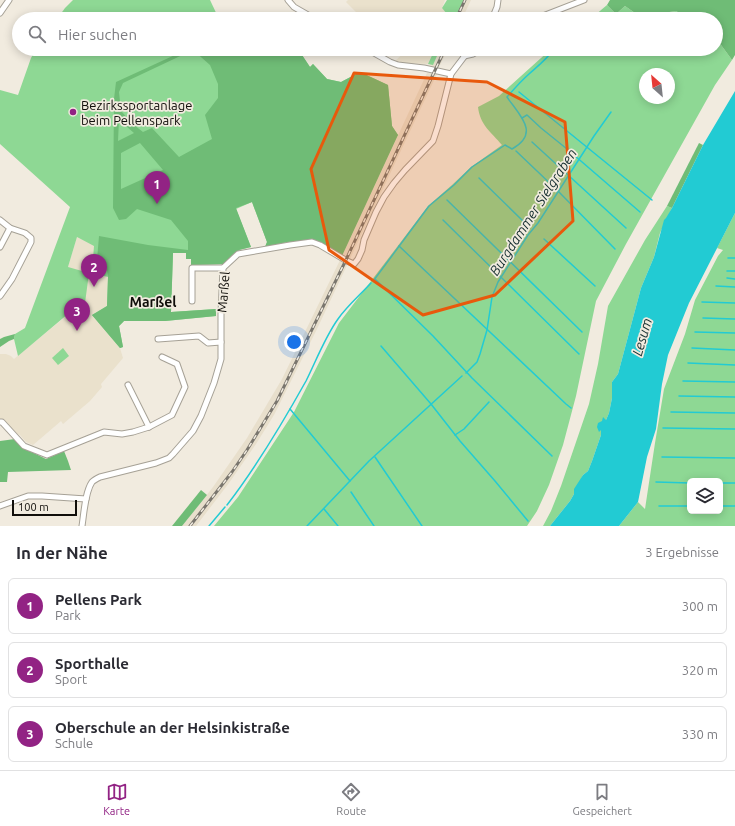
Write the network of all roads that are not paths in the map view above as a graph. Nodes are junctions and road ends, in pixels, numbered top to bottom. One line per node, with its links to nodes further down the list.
1 (9, 0): 8 (street)
2 (288, 0): 5 (street)
3 (498, 0): 6 (street)
4 (584, 0): 7 (street)
5 (303, 12)
6 (495, 12)
7 (553, 12)
8 (0, 13)
9 (379, 56): 12 (street)
10 (467, 56): 11 (street)
11 (464, 57): 12 (street)
12 (451, 74): 16 (street, Marßel)
13 (0, 220): 14 (street)
14 (10, 228): 15 (street); 17 (street)
15 (0, 247)
16 (223, 268): 18 (street); 20 (street, Marßel)
17 (0, 296)
18 (192, 301)
19 (158, 338): 20 (street)
20 (221, 342): 25 (street, Marßel)
21 (162, 357): 24 (street)
22 (128, 385): 24 (street)
23 (0, 422): 24 (street)
24 (149, 426)
25 (86, 499): 26 (street); 27 (street, Marßel)
26 (0, 506)
27 (82, 526)

